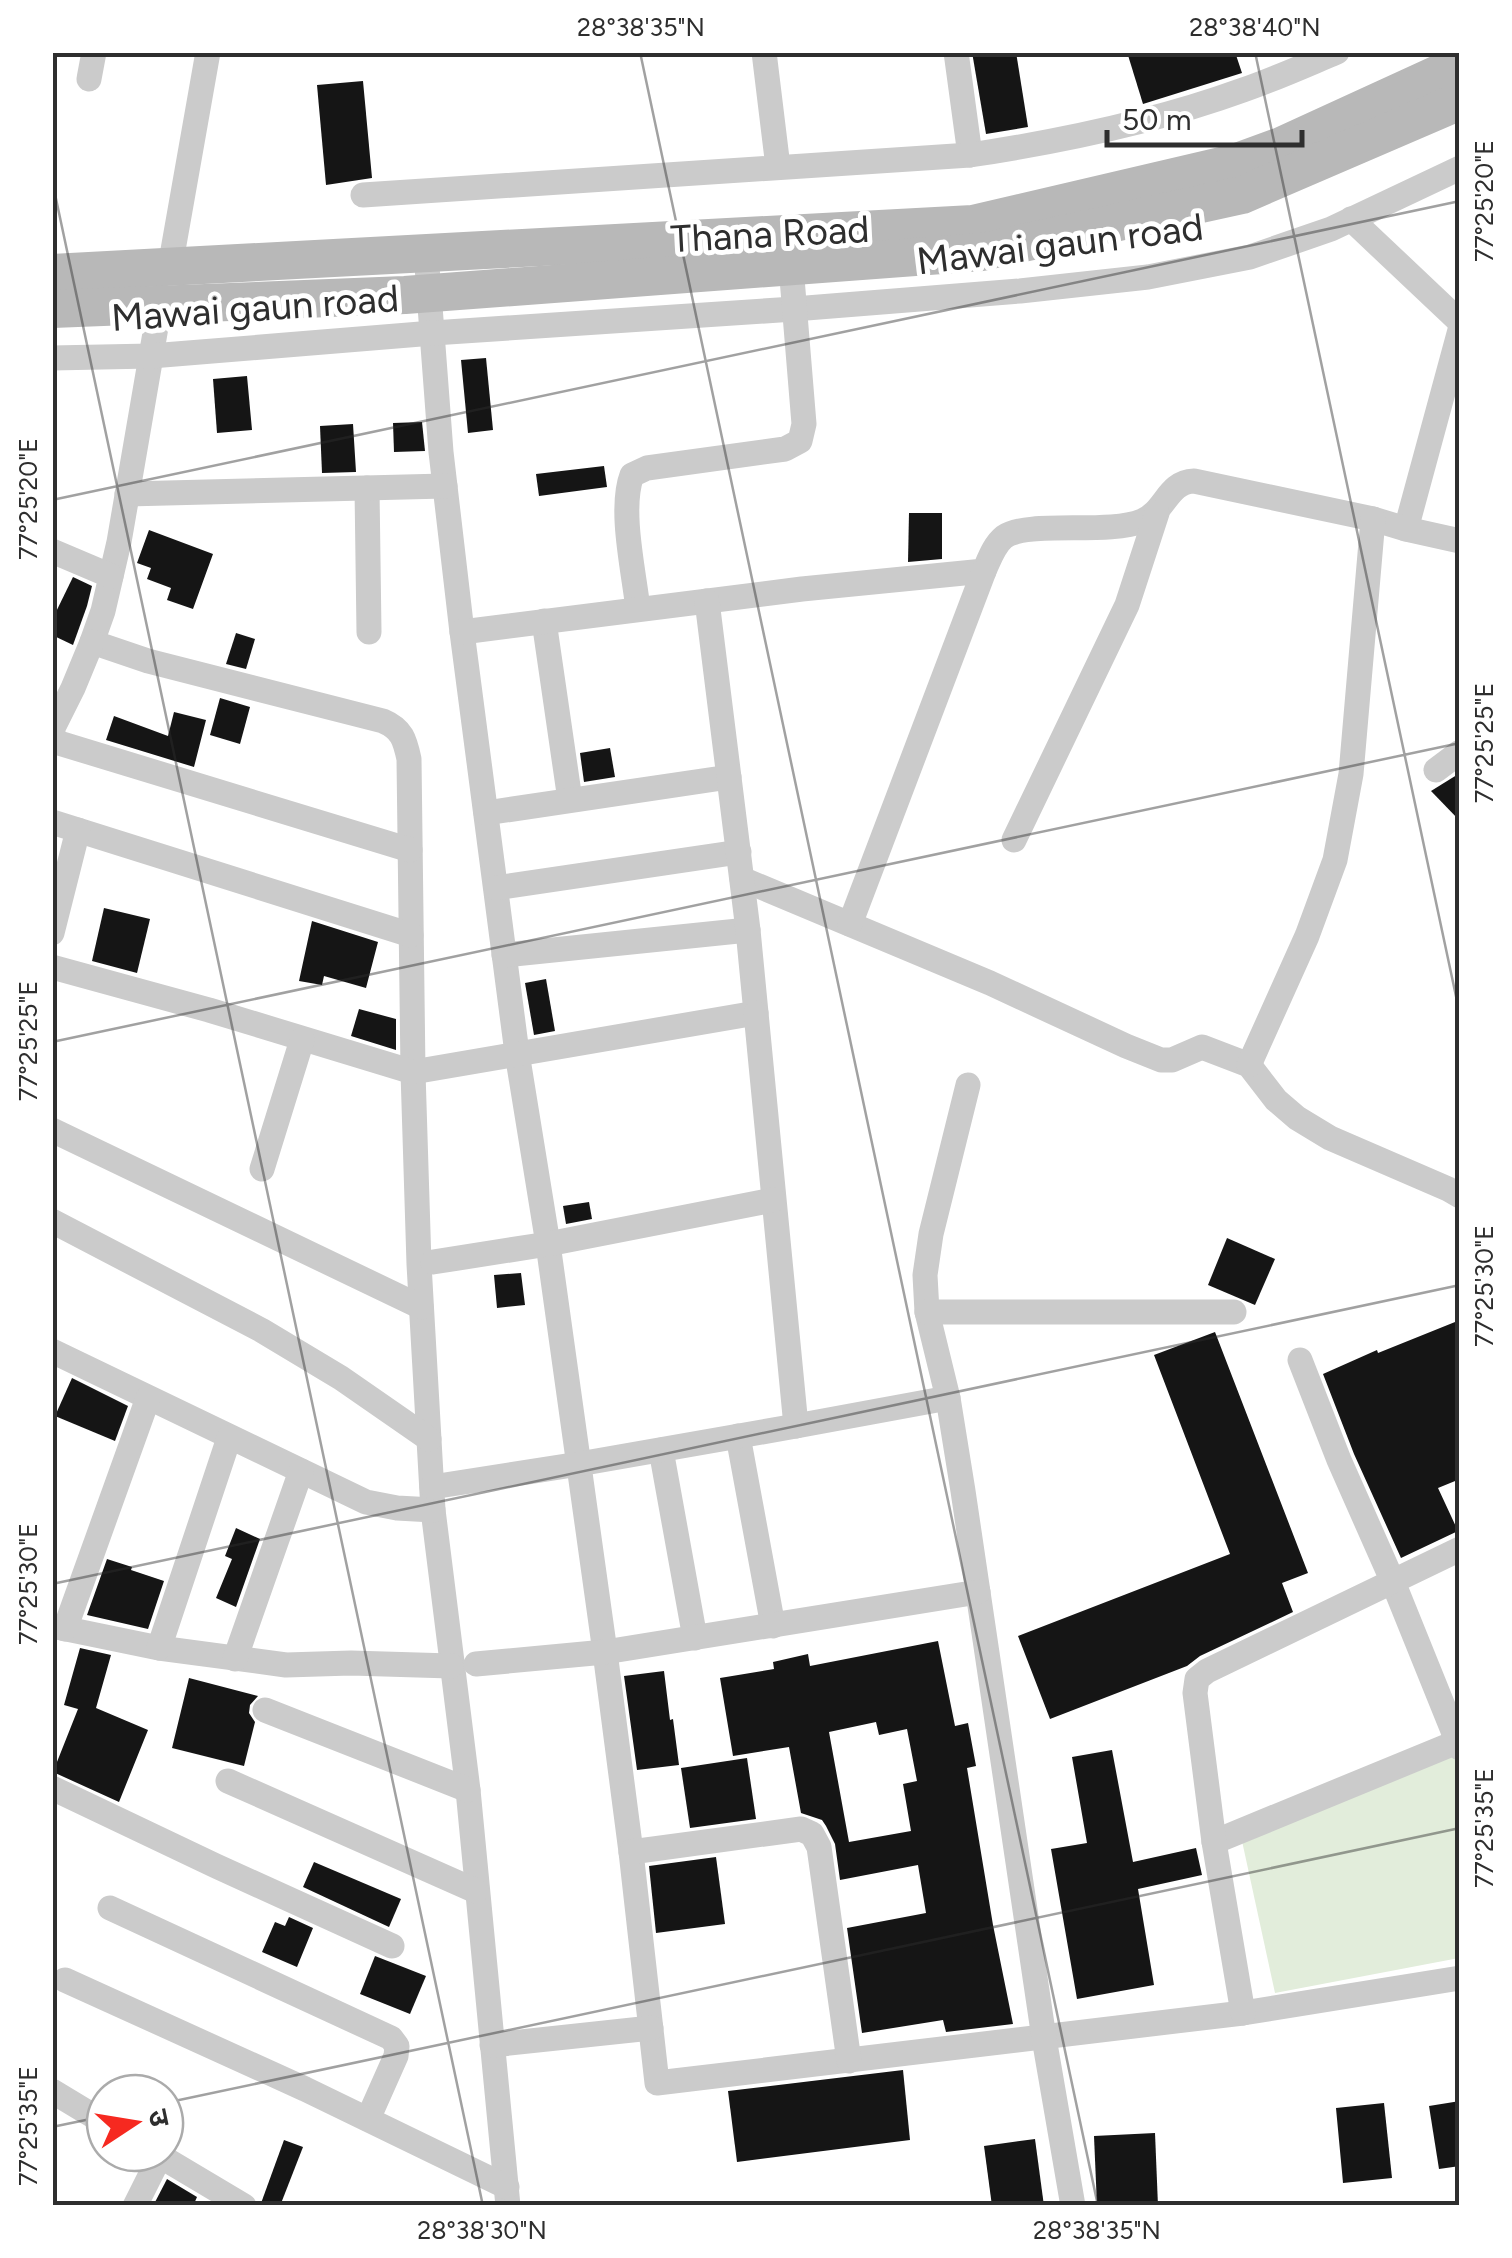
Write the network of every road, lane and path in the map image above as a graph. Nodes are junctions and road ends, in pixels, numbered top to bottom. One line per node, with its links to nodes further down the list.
1 (94, 52): 6 (street)
2 (208, 52): 15 (street)
3 (764, 52): 9 (street)
4 (956, 52): 8 (street)
5 (1337, 52): 8 (street)
6 (89, 79)
7 (1455, 90): 13 (street, Thana Road); 14 (street, Thana Road)
8 (970, 154): 9 (street)
9 (778, 167): 11 (street)
10 (1460, 168): 12 (street, Mawai gaun road)
11 (364, 195)
12 (1351, 219): 20 (street, Mawai gaun road); 21 (street)
13 (426, 253): 15 (street, Thana Road); 17 (street)
14 (791, 266): 17 (street, Thana Road); 20 (street)
15 (170, 267): 16 (street, Thana Road)
16 (52, 273)
17 (429, 292): 18 (street, Thana Road); 22 (street)
18 (160, 304): 19 (street, Thana Road); 23 (street)
19 (52, 309)
20 (794, 309): 22 (street, Mawai gaun road); 36 (street)
21 (1460, 326): 30 (street)
22 (432, 333): 23 (street, Mawai gaun road); 25 (street)
23 (151, 356): 24 (street, Mawai gaun road); 27 (street)
24 (52, 358)
25 (445, 486): 26 (street); 39 (street)
26 (368, 488): 27 (street); 38 (street)
27 (127, 494): 34 (street)
28 (1157, 513): 29 (street); 33 (street); 49 (street)
29 (1373, 519): 30 (street); 63 (street)
30 (1406, 529): 31 (street)
31 (1460, 541)
32 (52, 551): 34 (street)
33 (984, 570): 35 (street); 54 (street)
34 (111, 576): 40 (street)
35 (707, 600): 36 (street); 44 (street)
36 (638, 609): 37 (street)
37 (544, 621): 39 (street); 45 (street)
38 (368, 632)
39 (462, 632): 46 (street)
40 (92, 642): 41 (street); 50 (street)
41 (63, 684): 50 (street)
42 (1460, 752): 43 (street)
43 (1436, 770)
44 (729, 778): 45 (street); 51 (street)
45 (570, 800): 46 (street)
46 (486, 813): 53 (street)
47 (52, 822): 48 (street)
48 (78, 830): 56 (street); 57 (street)
49 (1014, 840)
50 (410, 850): 57 (street)
51 (738, 852): 52 (street); 53 (street)
52 (742, 879): 54 (street); 55 (street)
53 (496, 888): 58 (street)
54 (850, 924): 63 (street)
55 (748, 930): 58 (street); 60 (street)
56 (52, 933)
57 (411, 935): 64 (street)
58 (504, 955): 62 (street)
59 (52, 967): 61 (street)
60 (756, 1013): 62 (street); 69 (street)
61 (302, 1040): 64 (street); 67 (street)
62 (517, 1052): 64 (street); 71 (street)
63 (1248, 1064): 68 (street)
64 (413, 1072): 73 (street)
65 (968, 1085): 74 (street)
66 (52, 1130): 73 (street)
67 (262, 1169)
68 (1460, 1196)
69 (773, 1200): 71 (street); 80 (street)
70 (52, 1222): 83 (street)
71 (548, 1244): 72 (street); 85 (street)
72 (432, 1262)
73 (422, 1307): 83 (street)
74 (927, 1312): 75 (street); 79 (street)
75 (1234, 1312)
76 (52, 1351): 78 (street)
77 (1300, 1360): 89 (street)
78 (148, 1398): 82 (street); 92 (street)
79 (948, 1398): 80 (street); 90 (street)
80 (796, 1426): 81 (street)
81 (738, 1436): 84 (street); 91 (street)
82 (229, 1438): 86 (street); 94 (street)
83 (429, 1440): 87 (street)
84 (661, 1450): 85 (street); 93 (street)
85 (579, 1464): 87 (street); 95 (street)
86 (301, 1471): 87 (street); 96 (street)
87 (432, 1498): 97 (street)
88 (1460, 1548): 89 (street)
89 (1394, 1582): 99 (street); 103 (street)
90 (978, 1592): 91 (street); 112 (street)
91 (773, 1626): 93 (street)
92 (59, 1627): 94 (street)
93 (694, 1638): 95 (street)
94 (159, 1648): 96 (street)
95 (605, 1652): 97 (street); 104 (street)
96 (235, 1659): 97 (street)
97 (464, 1665): 102 (street)
98 (264, 1710): 102 (street)
99 (1458, 1745): 103 (street)
100 (228, 1781): 105 (street)
101 (52, 1788): 107 (street)
102 (468, 1790): 105 (street)
103 (1214, 1842): 110 (street)
104 (632, 1852): 111 (street); 114 (street)
105 (476, 1892): 113 (street)
106 (110, 1908): 117 (street)
107 (392, 1946)
108 (1460, 1978): 110 (street)
109 (65, 1980): 117 (street)
110 (1243, 2012): 112 (street)
111 (651, 2028): 113 (street); 114 (street)
112 (1044, 2038): 114 (street); 123 (street)
113 (492, 2046): 120 (street)
114 (848, 2061)
115 (52, 2092): 116 (street)
116 (85, 2111)
117 (368, 2119): 120 (street)
118 (185, 2170): 122 (street)
119 (150, 2173): 121 (street)
120 (507, 2196)
121 (135, 2206)
122 (244, 2206)
123 (1073, 2206)

